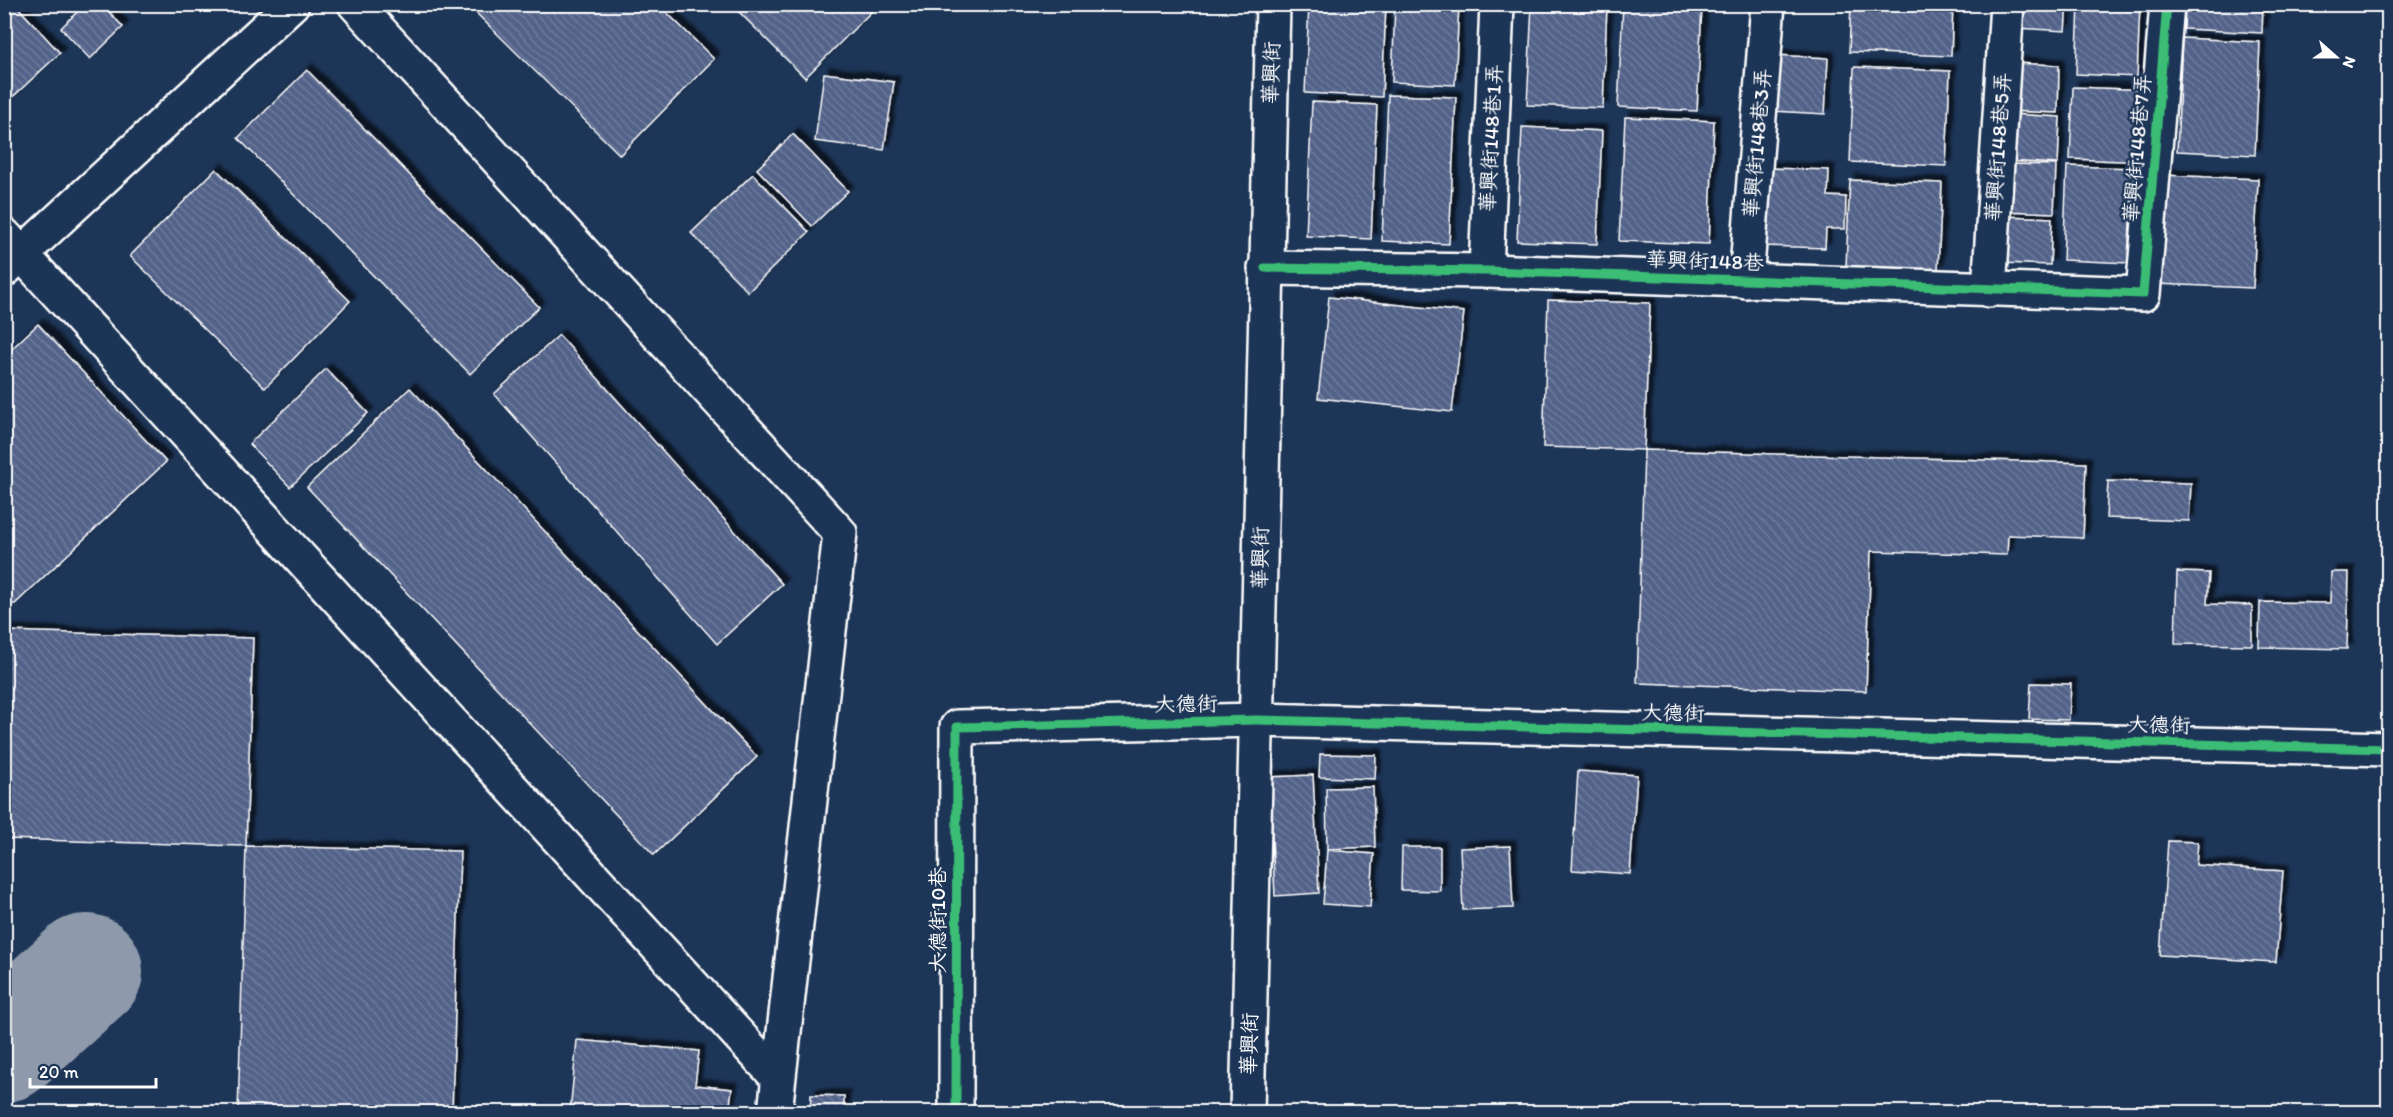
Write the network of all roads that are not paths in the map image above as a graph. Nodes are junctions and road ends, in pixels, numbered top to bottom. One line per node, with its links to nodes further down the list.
1 (292, 4): 8 (street)
2 (355, 4): 17 (street)
3 (1273, 4): 9 (street, 華興街)
4 (1497, 4): 10 (street, 華興街148巷1弄)
5 (1768, 4): 11 (street, 華興街148巷3弄)
6 (2007, 4): 12 (street, 華興街148巷5弄)
7 (2167, 4): 13 (street, 華興街148巷7弄)
8 (10, 253): 17 (street)
9 (1265, 268): 10 (street, 華興街148巷); 14 (street, 華興街)
10 (1486, 271): 11 (street, 華興街148巷)
11 (1746, 280): 12 (street, 華興街148巷)
12 (1989, 290): 13 (street, 華興街148巷)
13 (2144, 294)
14 (1258, 720): 15 (street, 大德街); 16 (street, 大德街); 20 (street, 華興街)
15 (957, 727): 19 (street, 大德街10巷)
16 (2388, 749)
17 (778, 1078): 18 (street)
18 (775, 1113)
19 (956, 1113)
20 (1247, 1113)

